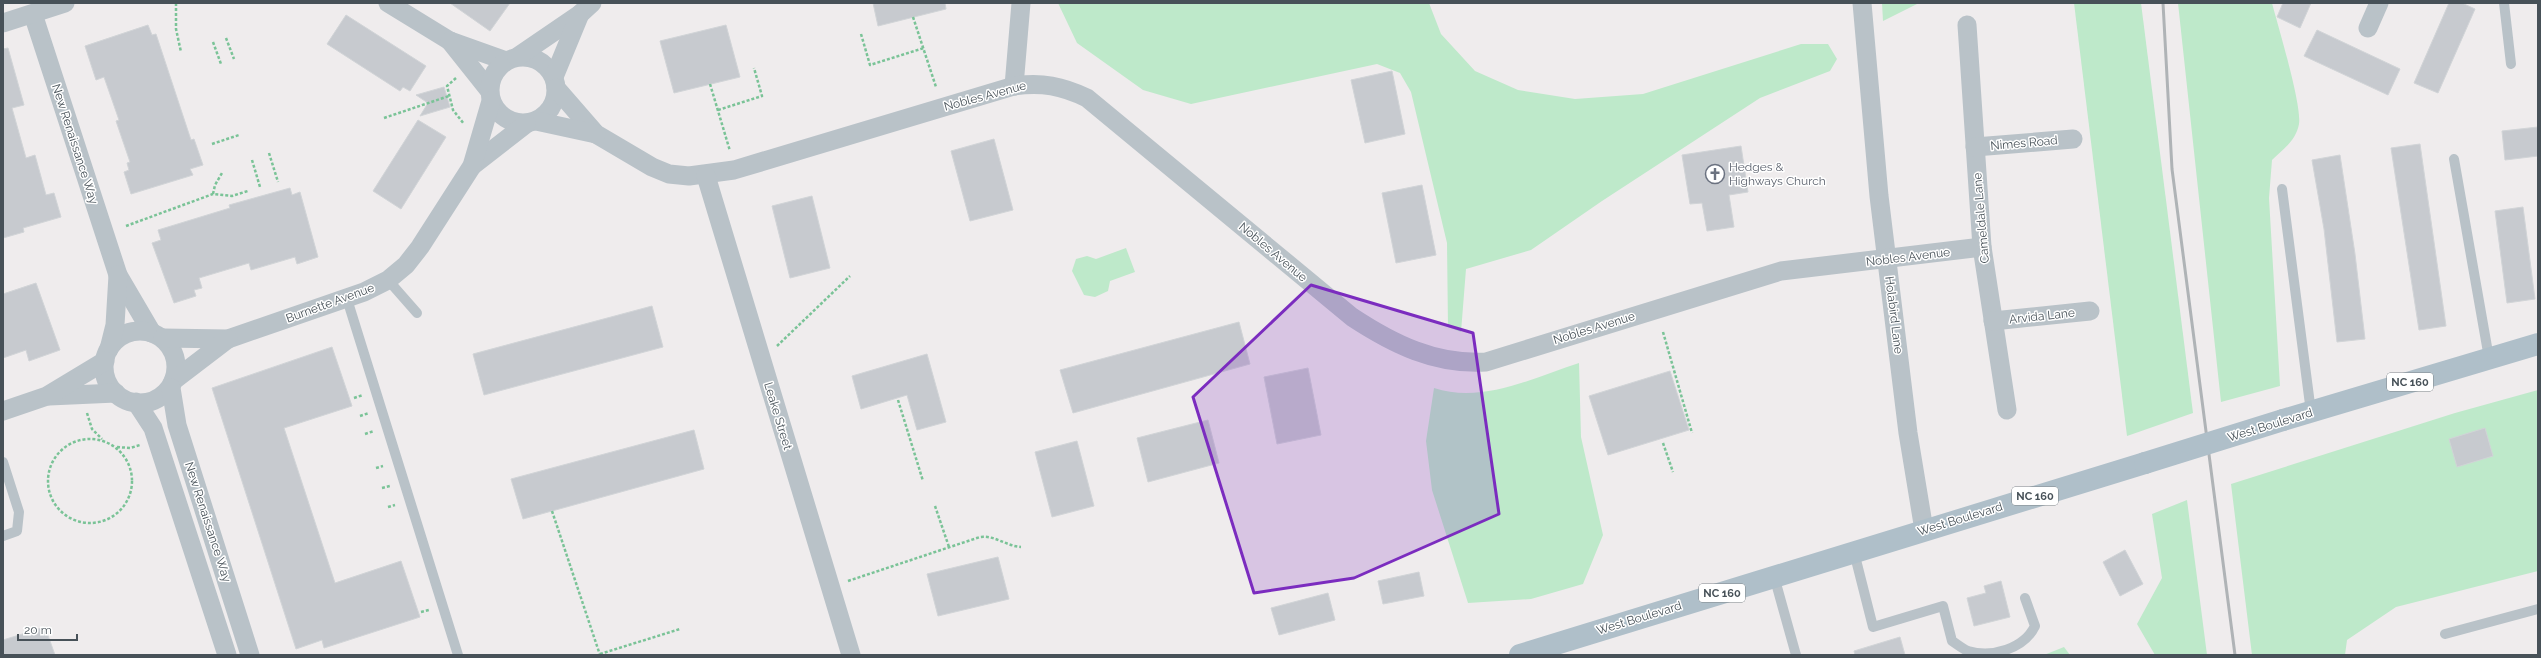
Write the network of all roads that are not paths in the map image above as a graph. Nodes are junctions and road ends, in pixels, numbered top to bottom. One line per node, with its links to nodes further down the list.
1 (65, 3): 8 (street)
2 (388, 3): 12 (street)
3 (1021, 3): 16 (street)
4 (1862, 3): 27 (street, Holabird Lane)
5 (2379, 3): 11 (street)
6 (2504, 3): 14 (lane)
7 (586, 9): 13 (street); 15 (street)
8 (33, 14): 9 (street); 28 (street, New Renaissance Way)
9 (3, 23)
10 (1967, 26): 21 (street, Cameldale Lane)
11 (2368, 28)
12 (450, 41): 13 (street); 17 (street)
13 (512, 59): 15 (street); 17 (street)
14 (2512, 64)
15 (555, 82): 18 (street); 19 (street, Nobles Avenue)
16 (1014, 86): 24 (street, Nobles Avenue); 27 (street, Nobles Avenue)
17 (490, 96): 18 (street); 23 (street, Burnette Avenue)
18 (531, 122): 19 (street, Nobles Avenue); 23 (street, Burnette Avenue)
19 (596, 134): 24 (street, Nobles Avenue)
20 (2073, 139): 21 (street, Nimes Road)
21 (1975, 147): 26 (street, Cameldale Lane)
22 (2454, 159): 38 (lane)
23 (472, 166): 29 (street, Burnette Avenue)
24 (706, 176): 57 (street, Leake Street)
25 (2282, 189): 45 (lane)
26 (1982, 247): 27 (street, Nobles Avenue); 33 (street, Cameldale Lane)
27 (1887, 260): 47 (street, Holabird Lane)
28 (118, 275): 34 (street, New Renaissance Way); 37 (street, New Renaissance Way)
29 (388, 280): 30 (street, Burnette Avenue); 32 (lane)
30 (347, 299): 35 (street, Burnette Avenue); 56 (lane)
31 (2090, 311): 33 (street, Arvida Lane)
32 (417, 313)
33 (1993, 321): 43 (street, Cameldale Lane)
34 (157, 336): 35 (street, Burnette Avenue); 37 (street); 39 (street)
35 (228, 339): 39 (street, Burnette Avenue)
36 (2538, 344): 38 (main road, West Boulevard / NC 160)
37 (107, 355): 40 (street); 41 (street)
38 (2489, 358): 45 (main road, West Boulevard / NC 160)
39 (172, 385): 42 (street); 55 (street, New Renaissance Way)
40 (116, 393): 41 (street); 42 (street)
41 (48, 396): 44 (street)
42 (136, 402): 54 (street, New Renaissance Way)
43 (2006, 410)
44 (3, 411)
45 (2311, 412): 47 (main road, West Boulevard / NC 160, bridge)
46 (3, 462): 48 (lane)
47 (1924, 530): 49 (main road, West Boulevard / NC 160)
48 (3, 536)
49 (1854, 552): 50 (main road, West Boulevard / NC 160); 51 (lane)
50 (1774, 576): 58 (main road, West Boulevard / NC 160); 59 (lane)
51 (2025, 598)
52 (2538, 609): 53 (lane)
53 (2445, 634)
54 (227, 655)
55 (250, 655)
56 (458, 655)
57 (851, 655)
58 (1520, 655)
59 (1796, 655)

